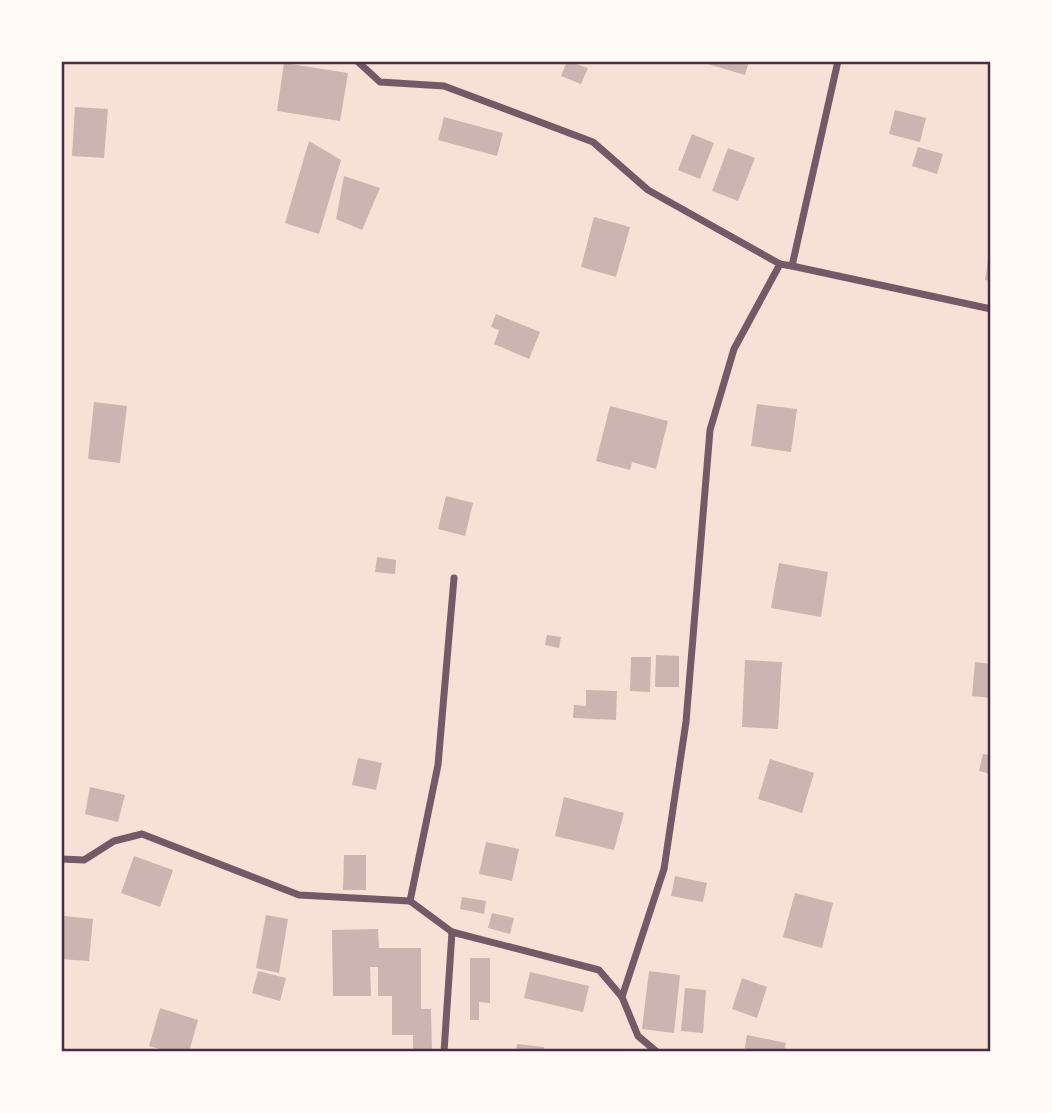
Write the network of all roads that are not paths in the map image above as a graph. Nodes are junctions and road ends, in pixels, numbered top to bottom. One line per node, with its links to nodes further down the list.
1 (357, 61): 3 (street)
2 (838, 61): 4 (street)
3 (780, 264): 4 (street); 10 (street)
4 (792, 267): 5 (street)
5 (991, 309)
6 (454, 578): 8 (street)
7 (61, 859): 8 (street)
8 (410, 901): 9 (street)
9 (452, 932): 10 (street); 11 (street)
10 (622, 998): 12 (street)
11 (444, 1052)
12 (657, 1052)

